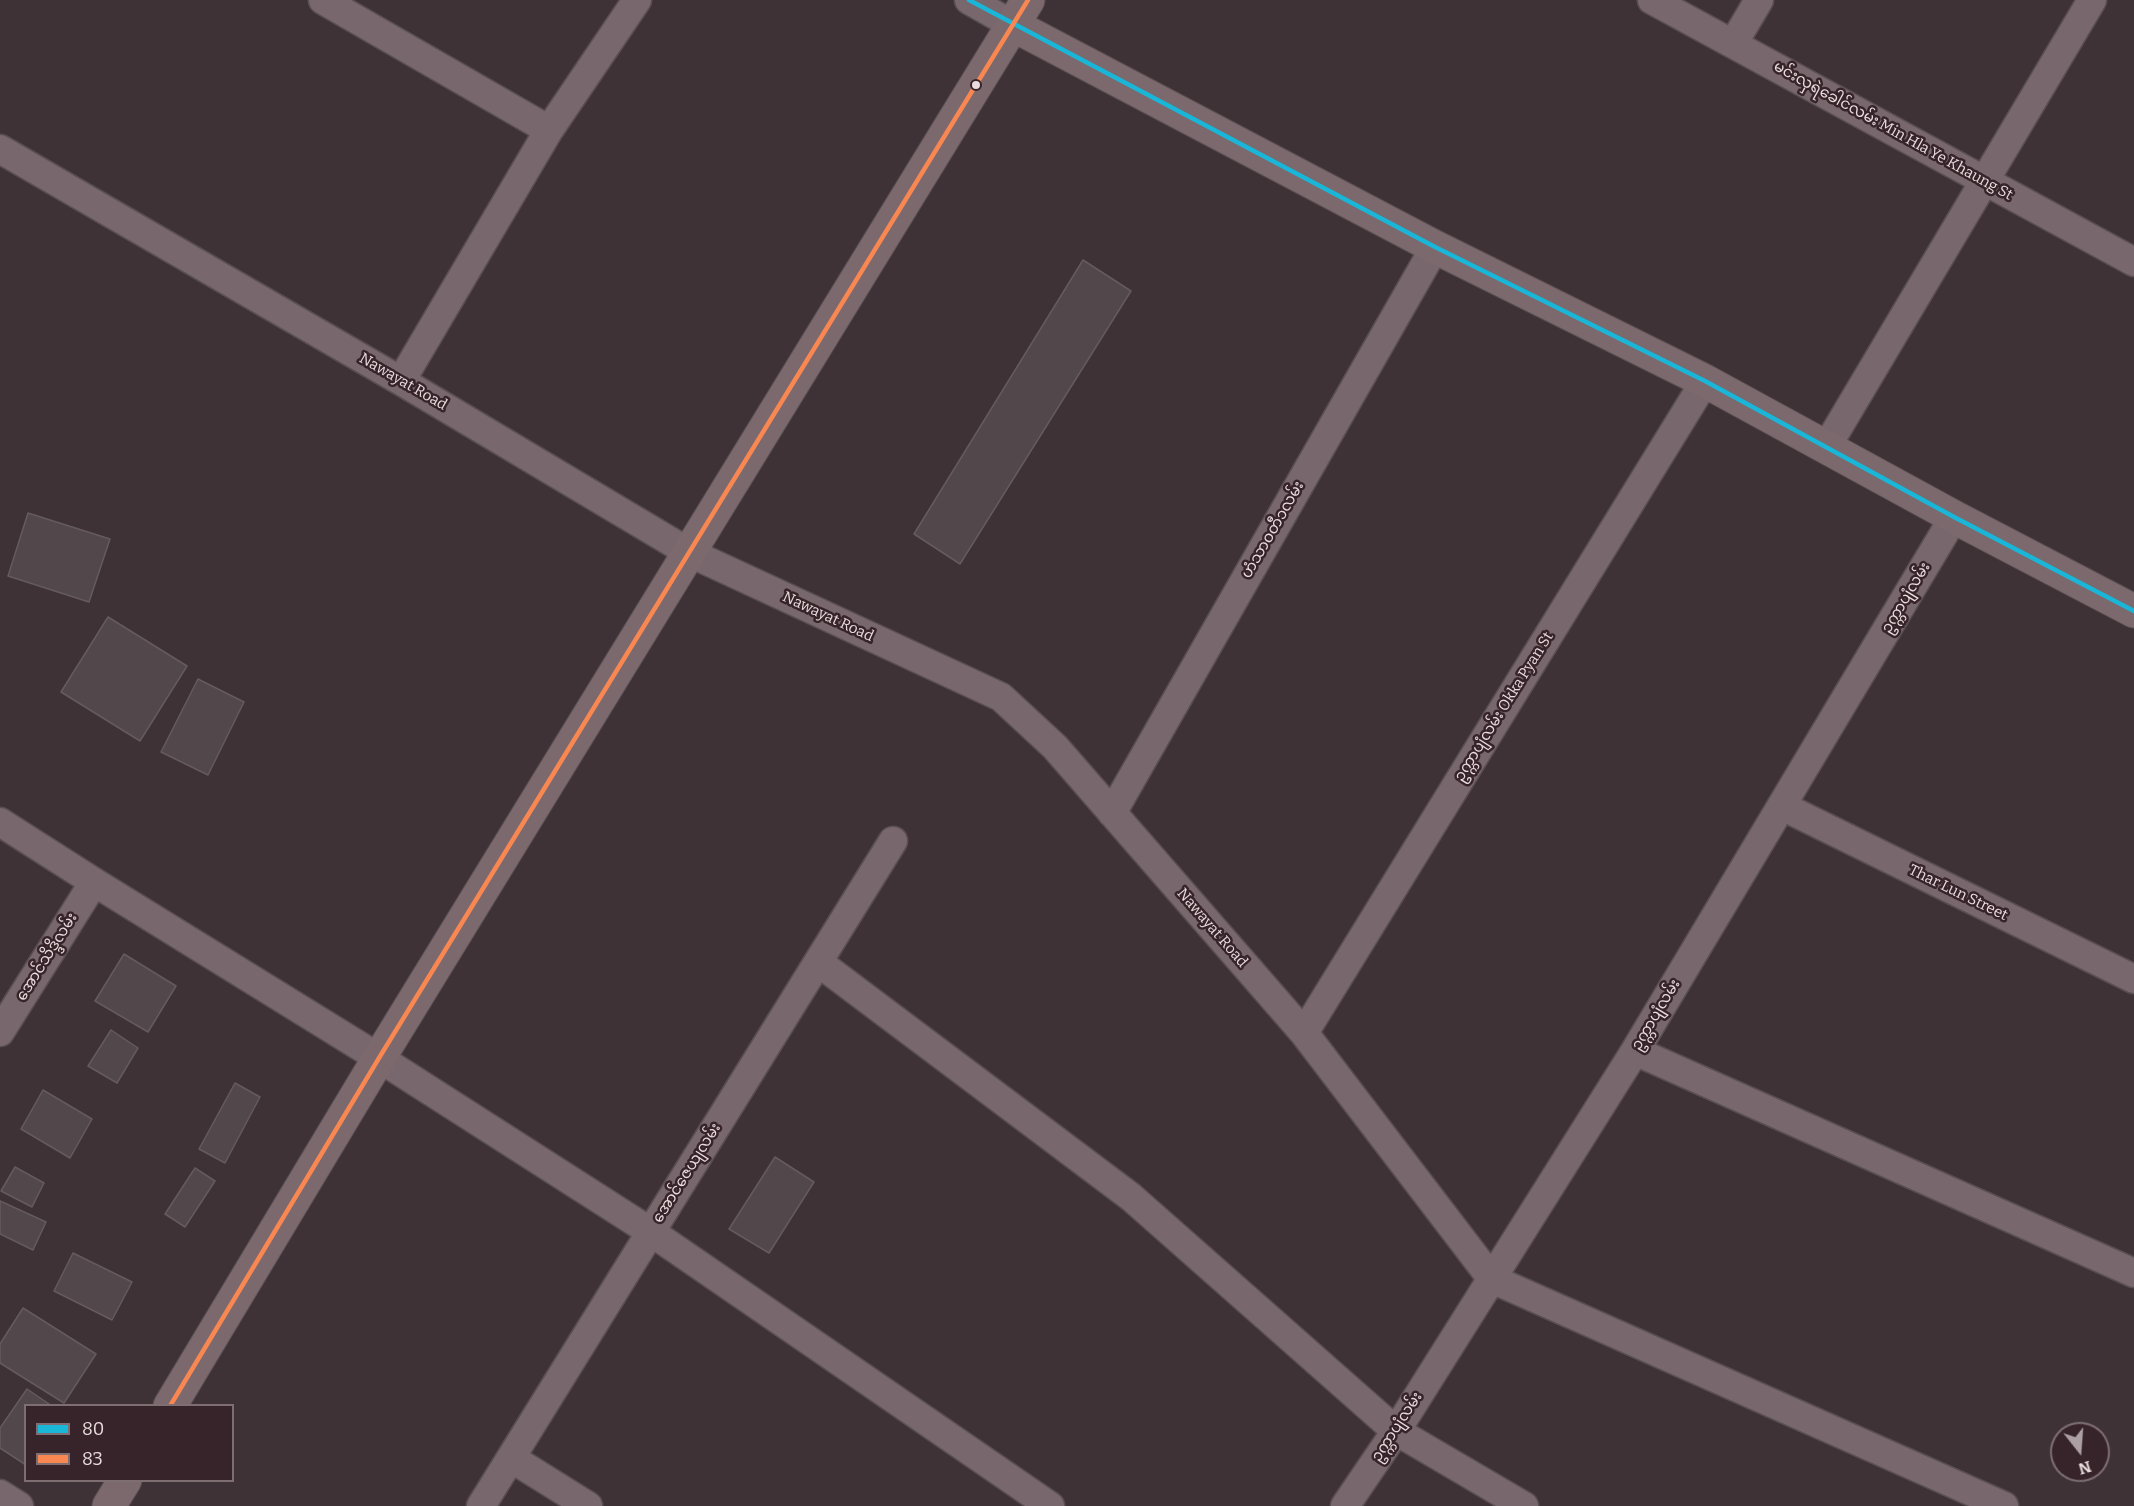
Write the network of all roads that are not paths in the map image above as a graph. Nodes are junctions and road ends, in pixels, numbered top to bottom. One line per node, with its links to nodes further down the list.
1 (323, 0): 9 (street)
2 (637, 0): 9 (street)
3 (969, 0): 7 (street)
4 (1652, 0): 8 (street, မင်းလှရဲခေါင်လမ်း Min Hla Ye Khaung St)
5 (1759, 0): 8 (street)
6 (2092, 0): 11 (street)
7 (1021, 12): 12 (street); 18 (street)
8 (1733, 44): 11 (street, မင်းလှရဲခေါင်လမ်း Min Hla Ye Khaung St)
9 (549, 130): 14 (street)
10 (0, 149): 14 (street, Nawayat Road)
11 (1984, 181): 13 (street, မင်းလှရဲခေါင်လမ်း Min Hla Ye Khaung St); 16 (street)
12 (1435, 247): 15 (street); 21 (street, ဟံသာဝတီ၁လမ်း)
13 (2134, 262)
14 (401, 381): 18 (street, Nawayat Road)
15 (1705, 381): 16 (street); 28 (street, ဥက္ကာပျံလမ်း Okka Pyan St)
16 (1827, 446): 17 (street)
17 (1954, 517): 19 (street); 20 (street, ဥက္ကာပျံလမ်း)
18 (690, 553): 21 (street, Nawayat Road); 30 (street)
19 (2134, 611)
20 (1782, 806): 26 (street, Thar Lun Street); 29 (street, ဥက္ကာပျံလမ်း)
21 (1112, 813): 28 (street, Nawayat Road)
22 (0, 822): 24 (street)
23 (893, 841): 25 (street, အောင်ဇေယျလမ်း)
24 (94, 882): 27 (street, အောင်သိဒ္ဒိလမ်း); 30 (street)
25 (818, 962): 31 (street, အောင်ဇေယျလမ်း); 35 (street)
26 (2134, 979)
27 (0, 1032)
28 (1304, 1033): 33 (street, Nawayat Road)
29 (1635, 1051): 32 (street); 33 (street, ဥက္ကာပျံလမ်း)
30 (379, 1058): 31 (street); 34 (street)
31 (651, 1232): 36 (street, အောင်ဇေယျလမ်း); 43 (street)
32 (2134, 1273)
33 (1492, 1279): 35 (street, ဥက္ကာပျံလမ်း); 46 (street)
34 (171, 1404)
35 (1396, 1431): 44 (street, ဥက္ကာပျံလမ်း); 45 (street)
36 (511, 1458): 41 (street, အောင်ဇေယျလမ်း); 42 (street)
37 (124, 1482): 40 (street)
38 (0, 1494): 39 (street)
39 (19, 1506)
40 (109, 1506)
41 (481, 1506)
42 (588, 1506)
43 (1050, 1506)
44 (1345, 1506)
45 (1524, 1506)
46 (2004, 1506)

